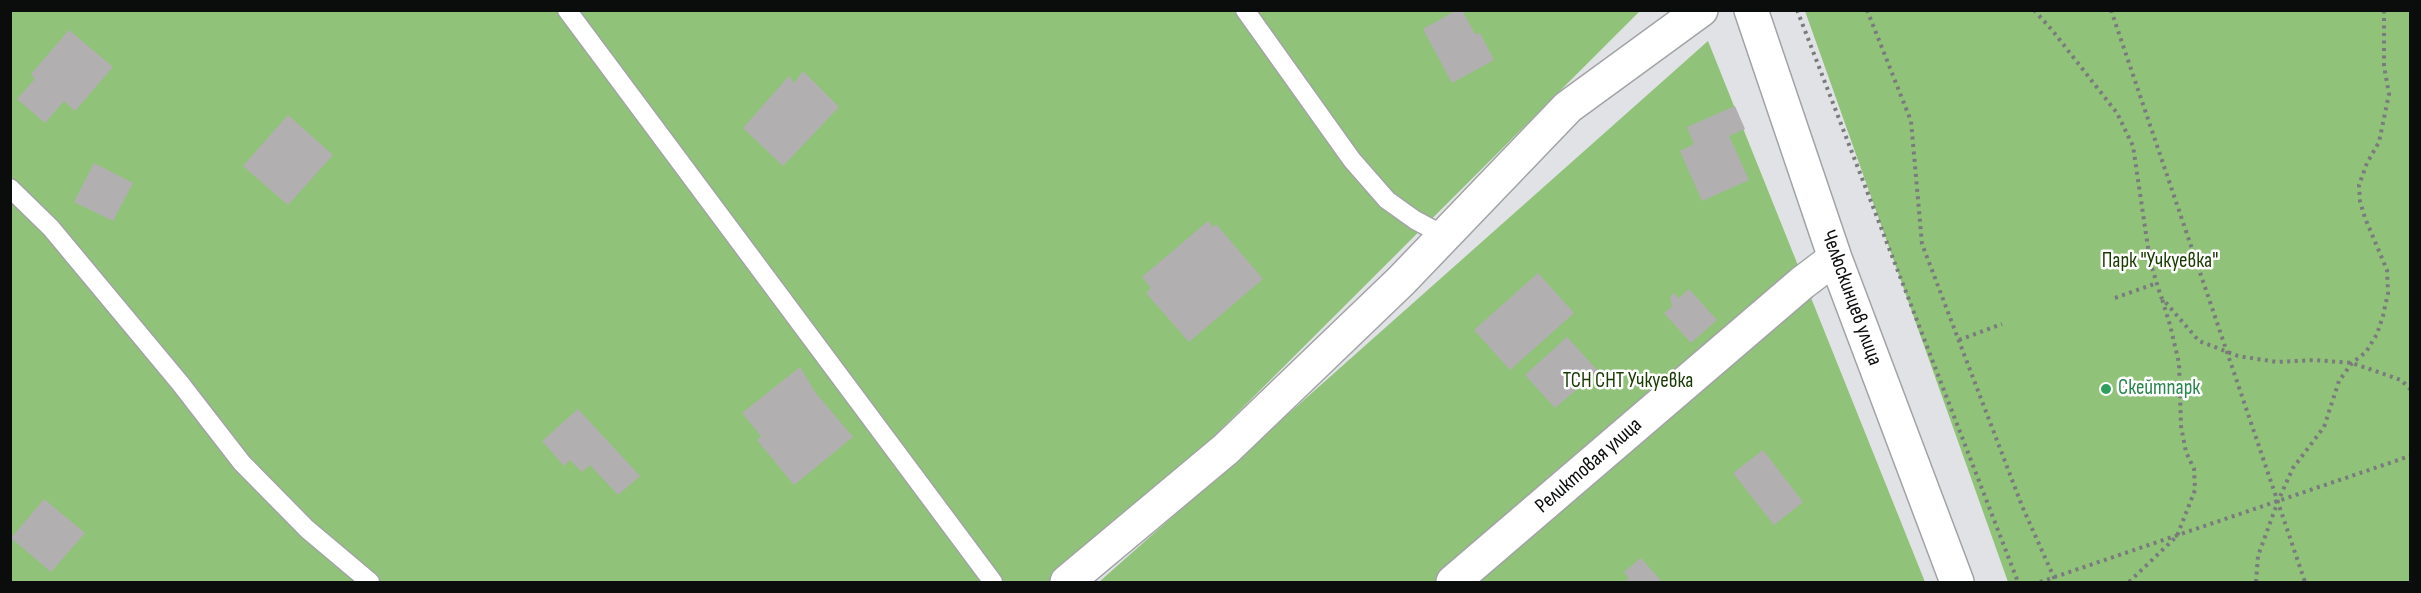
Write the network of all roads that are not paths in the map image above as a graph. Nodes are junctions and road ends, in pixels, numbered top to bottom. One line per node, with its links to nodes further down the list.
1 (567, 10): 9 (lane)
2 (1245, 10): 6 (lane)
3 (1701, 10): 6 (street)
4 (1751, 10): 7 (street, Челюскинцев улица)
5 (10, 188): 8 (lane)
6 (1445, 236): 10 (street)
7 (1835, 258): 11 (street, Реликтовая улица); 12 (street, Челюскинцев улица)
8 (370, 582)
9 (993, 582)
10 (1067, 582)
11 (1453, 582)
12 (1957, 582)

